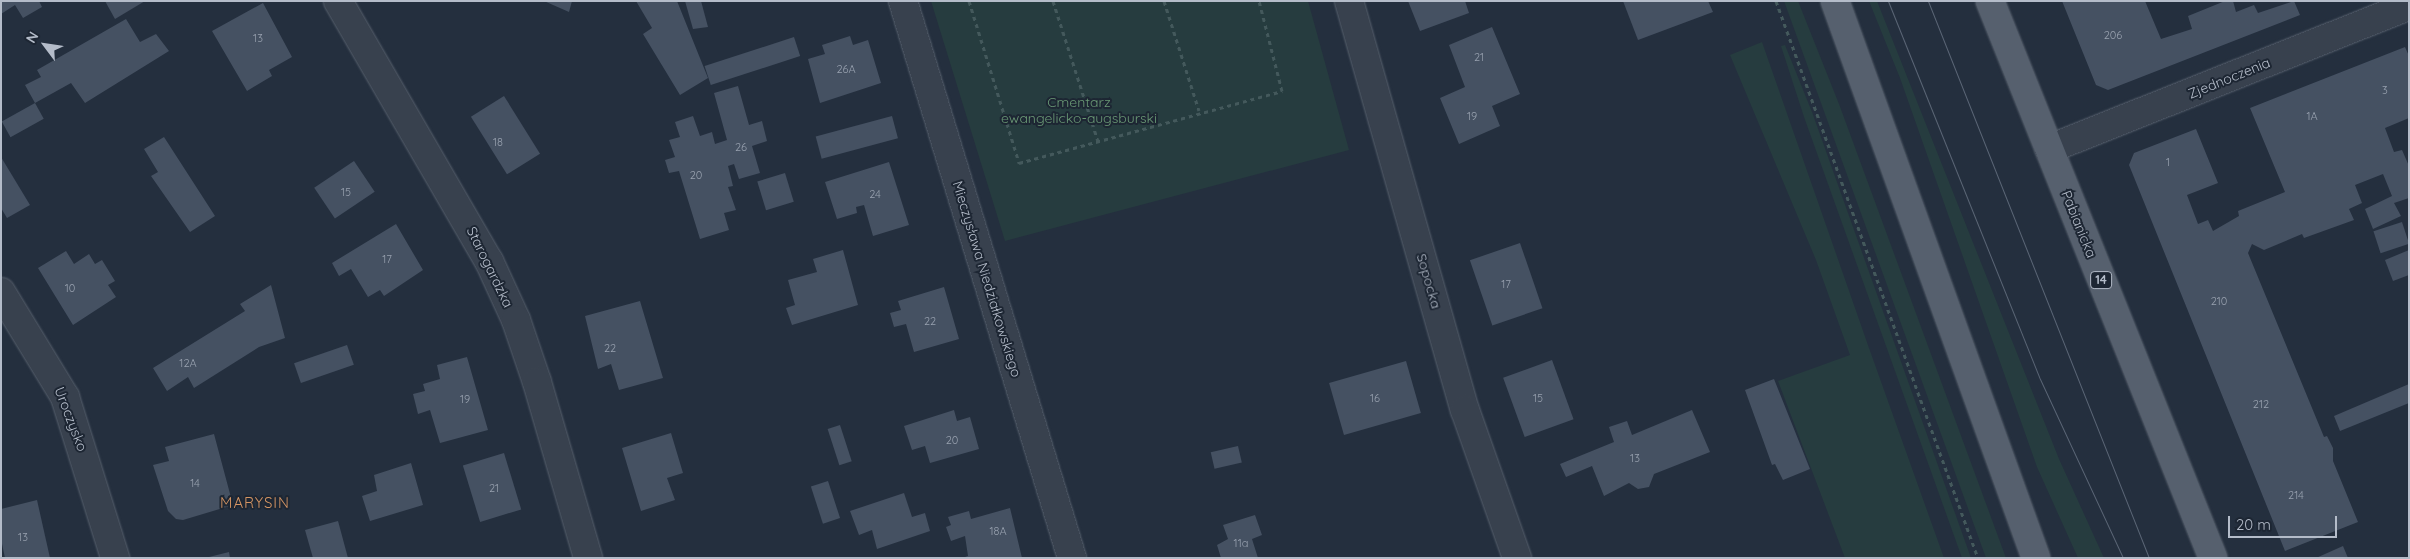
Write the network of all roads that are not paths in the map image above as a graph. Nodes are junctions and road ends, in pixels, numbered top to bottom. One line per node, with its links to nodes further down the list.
1 (338, 1): 10 (street, Starogardzka)
2 (903, 1): 11 (street, Mieczysława Niedziałkowskiego)
3 (1349, 1): 12 (street, Sopocka)
4 (1836, 1): 13 (main road)
5 (1990, 1): 7 (main road, Pabianicka / 14)
6 (2409, 6): 7 (street, Zjednoczenia)
7 (2049, 150): 14 (main road, Pabianicka / 14)
8 (1, 292): 9 (street, Uroczysko)
9 (115, 558)
10 (588, 558)
11 (1072, 558)
12 (1517, 558)
13 (2036, 558)
14 (2214, 558)

